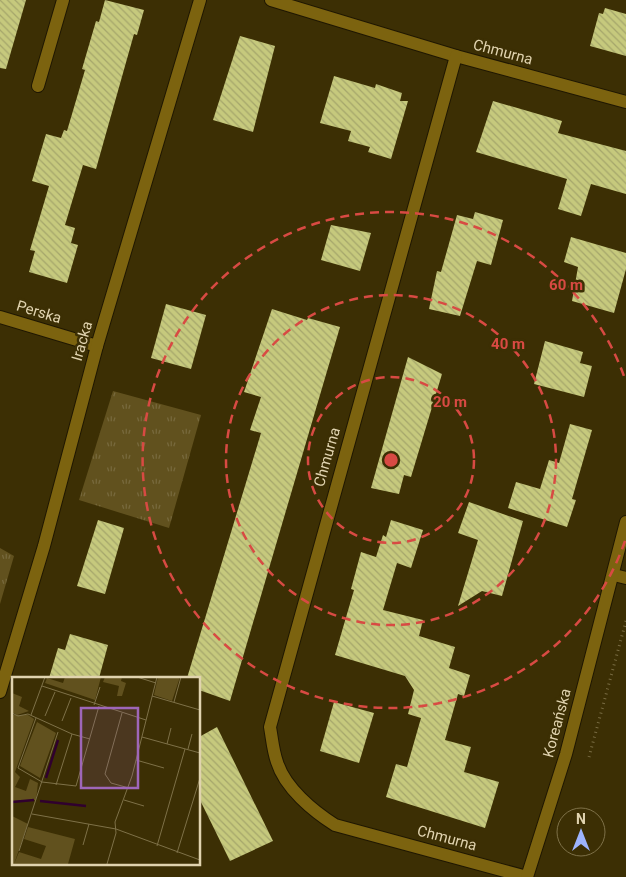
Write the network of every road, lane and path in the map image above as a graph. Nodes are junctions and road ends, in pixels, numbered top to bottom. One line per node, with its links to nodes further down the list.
1 (63, 0): 5 (street)
2 (200, 0): 8 (street, Iracka)
3 (271, 0): 4 (street)
4 (456, 56): 6 (street, Chmurna); 14 (street, Chmurna)
5 (38, 86)
6 (626, 102)
7 (0, 317): 8 (street, Perska)
8 (97, 346): 12 (street, Iracka)
9 (626, 522): 10 (street, Koreańska)
10 (620, 577): 14 (street, Koreańska)
11 (626, 621): 13 (path)
12 (0, 692)
13 (586, 764)
14 (527, 877)

